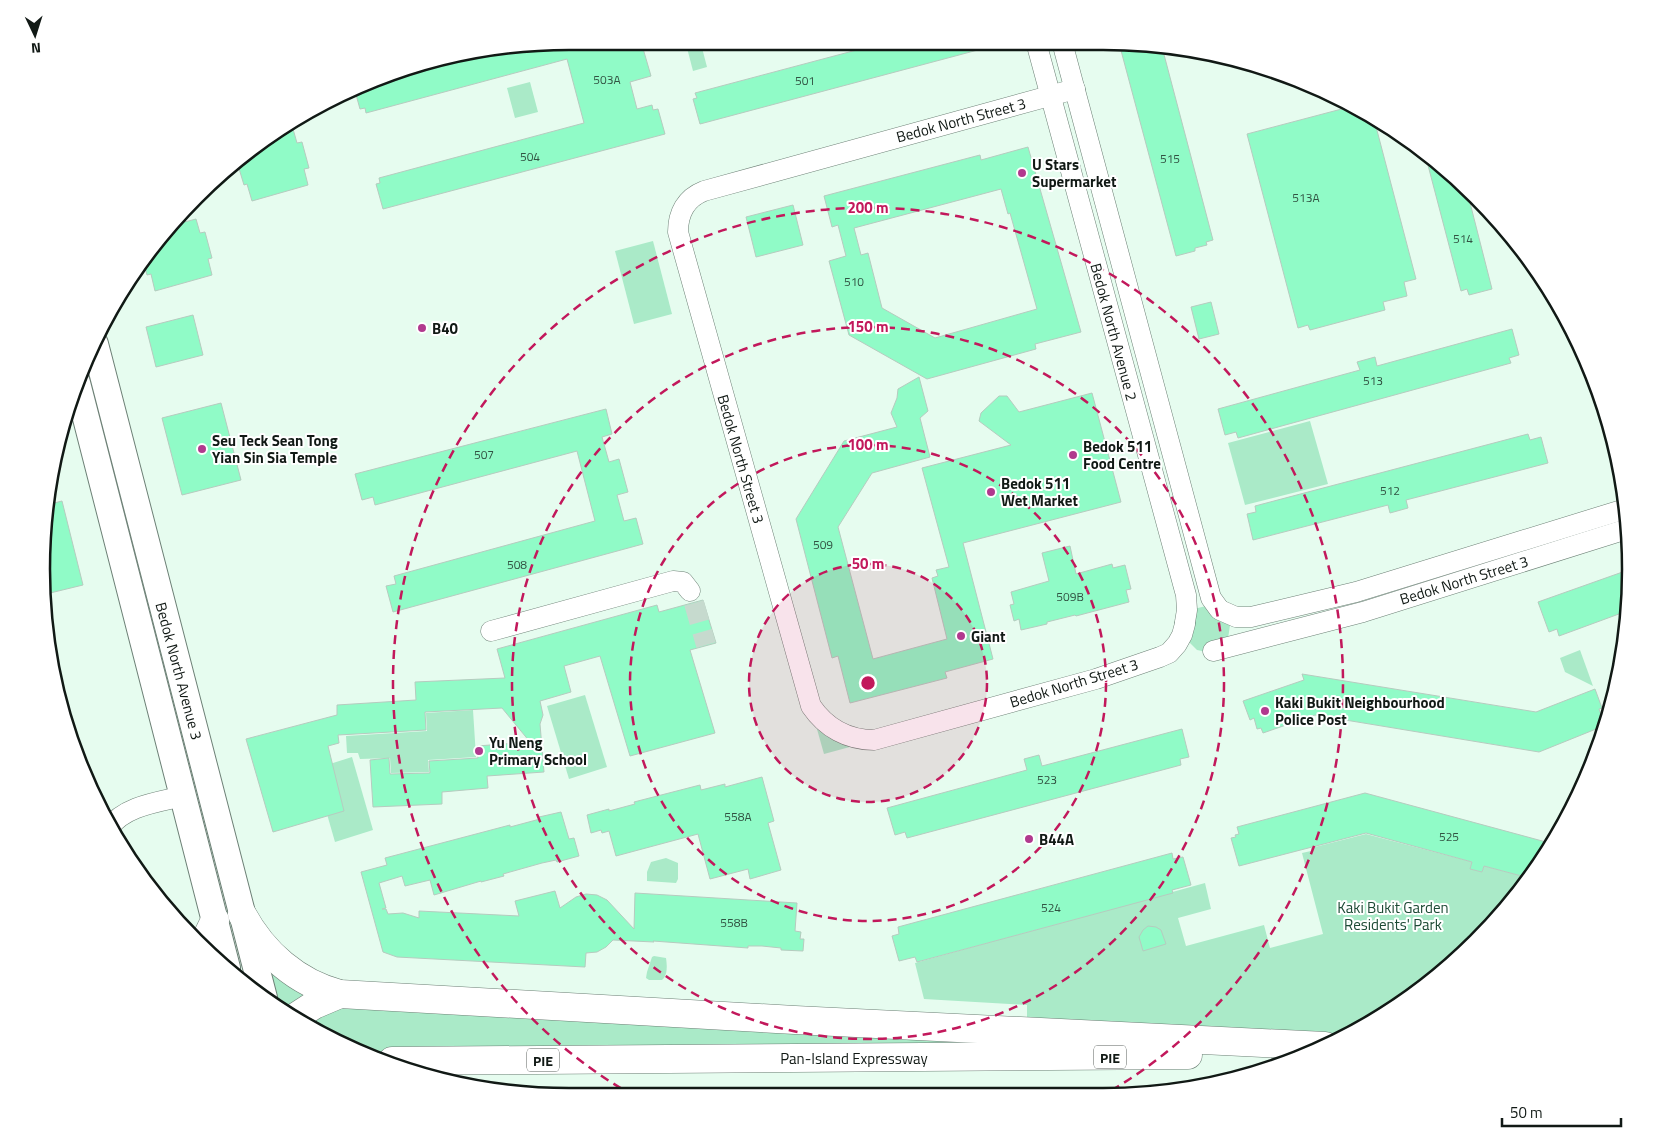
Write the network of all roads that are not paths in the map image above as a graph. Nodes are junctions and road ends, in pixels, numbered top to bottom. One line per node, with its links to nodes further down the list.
1 (1038, 50): 4 (street, Bedok North Avenue 2)
2 (1064, 50): 3 (street, Bedok North Avenue 2)
3 (1075, 89): 4 (street, Bedok North Street 3); 10 (street, Bedok North Avenue 2)
4 (1051, 96): 11 (street, Bedok North Avenue 2); 11 (street, Bedok North Street 3)
5 (97, 354): 16 (main road, Bedok North Avenue 3)
6 (80, 396): 14 (main road, Bedok North Avenue 3)
7 (1619, 511): 10 (street, Bedok North Street 3)
8 (1621, 532): 13 (street, Bedok North Street 3)
9 (690, 591): 12 (street)
10 (1219, 609): 11 (street); 13 (street)
11 (1185, 623): 13 (street)
12 (491, 631)
13 (1213, 651)
14 (182, 796): 15 (street); 17 (main road, Bedok North Avenue 3)
15 (115, 820)
16 (242, 914): 20 (main road, Bedok North Avenue 3); 21 (highway)
17 (214, 920): 18 (highway); 19 (main road, Bedok North Avenue 3)
18 (205, 939)
19 (224, 956)
20 (261, 987)
21 (340, 994): 22 (highway); 23 (highway)
22 (301, 1013)
23 (1308, 1045)
24 (1294, 1051): 25 (highway, Pan-Island Expressway / PIE)
25 (405, 1061)

